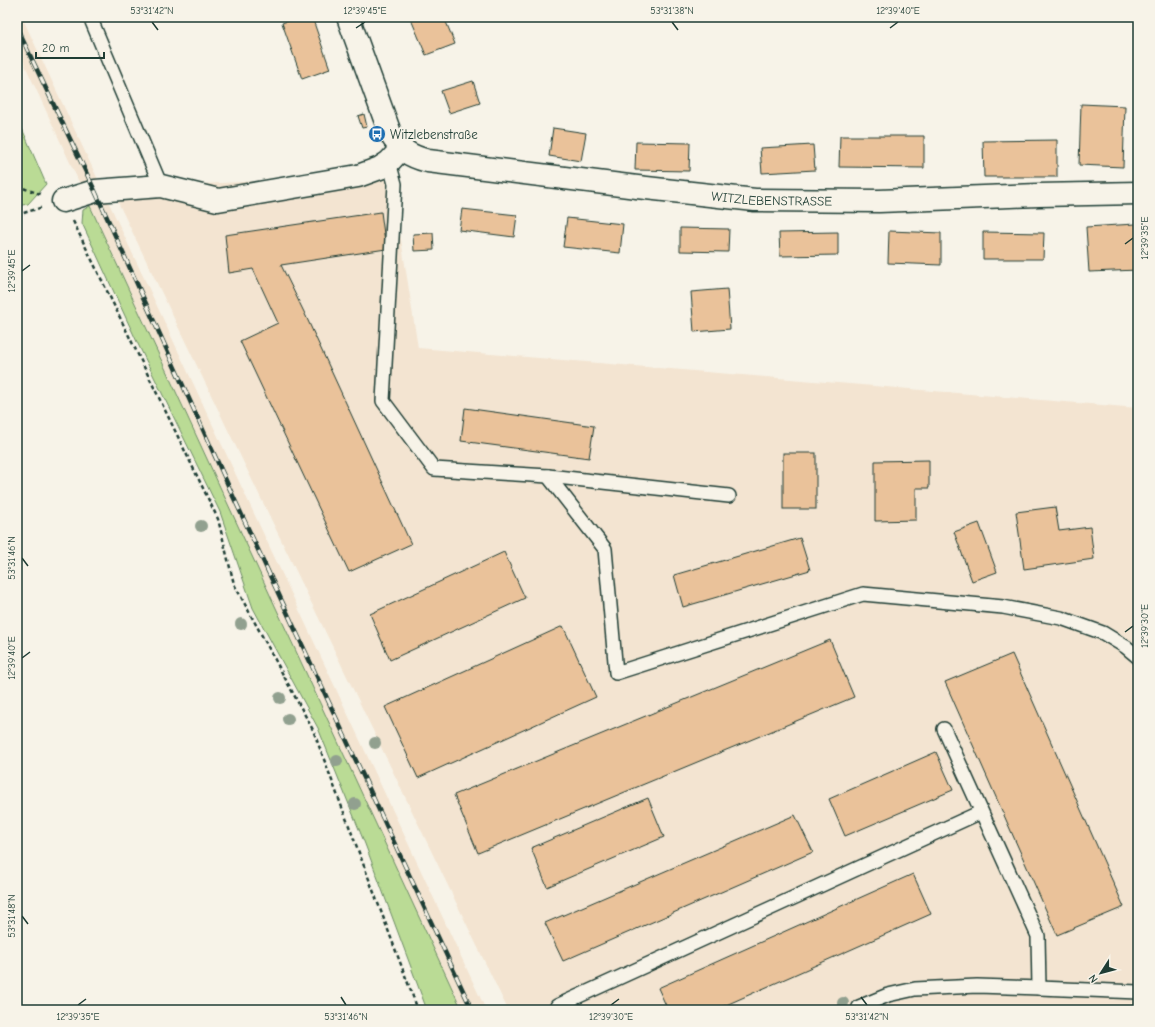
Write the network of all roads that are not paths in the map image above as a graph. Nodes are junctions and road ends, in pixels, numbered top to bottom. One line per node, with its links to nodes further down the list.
1 (90, 17): 4 (lane)
2 (348, 17): 3 (street)
3 (400, 155): 4 (street); 5 (street, WITZLEBENSTRASSE); 7 (lane)
4 (161, 186): 6 (street)
5 (1138, 194)
6 (62, 201)
7 (548, 476): 8 (lane); 9 (lane)
8 (729, 496)
9 (1138, 657)
10 (944, 729): 11 (lane)
11 (982, 812): 12 (lane); 14 (lane)
12 (1039, 988): 13 (lane); 15 (lane)
13 (1138, 992)
14 (558, 1006)
15 (858, 1007)

